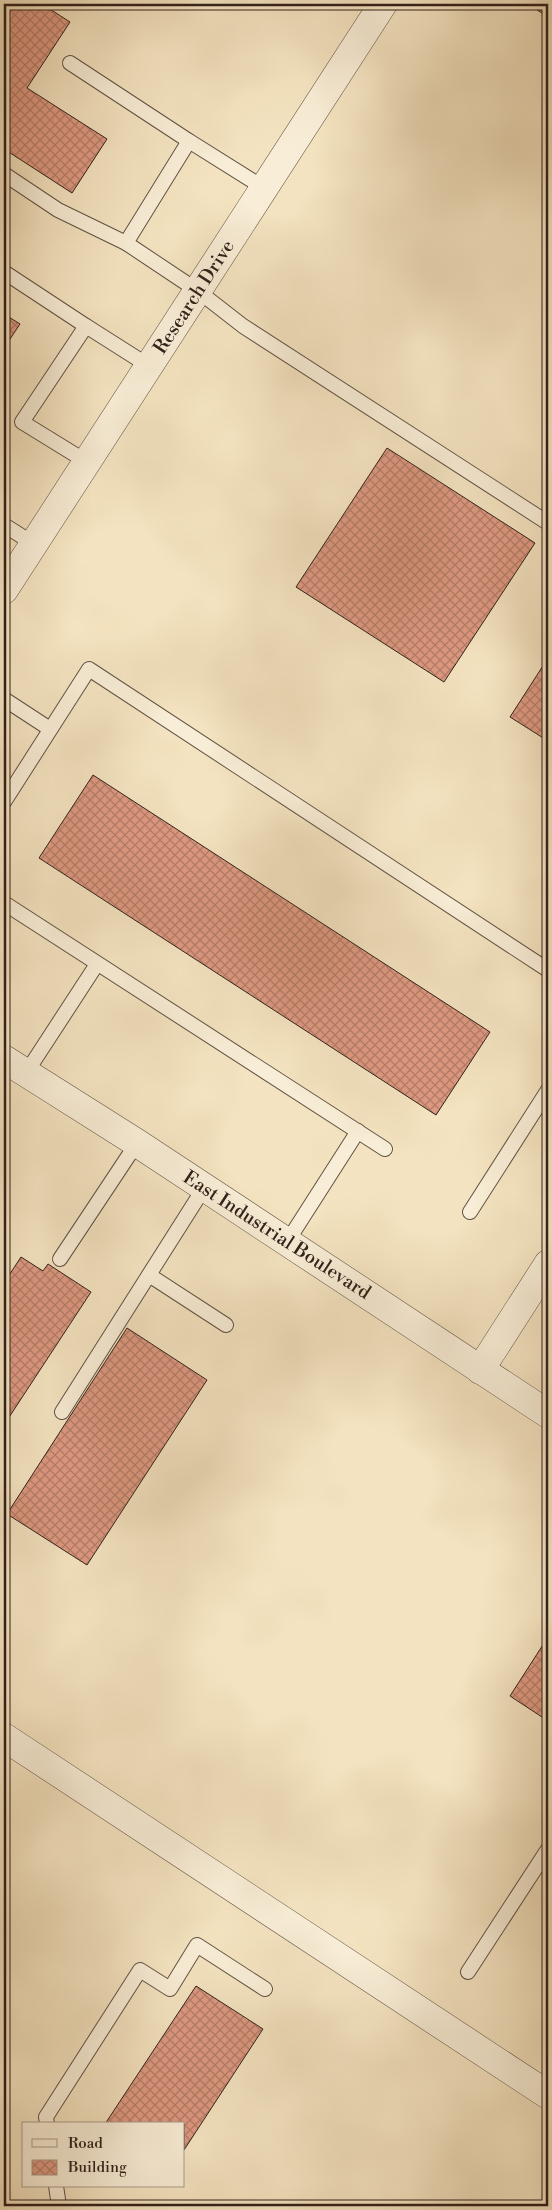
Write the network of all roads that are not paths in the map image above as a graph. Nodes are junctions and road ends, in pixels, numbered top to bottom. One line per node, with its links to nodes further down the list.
1 (384, 4): 5 (street, Research Drive)
2 (70, 63): 3 (lane)
3 (189, 141): 5 (lane); 6 (lane)
4 (4, 174): 6 (lane)
5 (264, 188): 8 (street, Research Drive)
6 (126, 242): 8 (lane)
7 (4, 272): 9 (lane)
8 (198, 291): 10 (street, Research Drive); 12 (lane)
9 (86, 326): 10 (lane); 11 (lane)
10 (149, 366): 11 (street, Research Drive)
11 (87, 462): 14 (street, Research Drive)
12 (548, 523)
13 (4, 525): 14 (lane)
14 (34, 544): 15 (street, Research Drive)
15 (4, 590)
16 (4, 699): 17 (lane)
17 (50, 729): 18 (lane); 21 (lane)
18 (4, 802)
19 (4, 903): 20 (lane)
20 (97, 964): 22 (lane); 24 (lane)
21 (548, 970)
22 (15, 1066): 25 (street, East Industrial Boulevard)
23 (548, 1090): 28 (lane)
24 (358, 1131): 26 (lane); 29 (lane)
25 (138, 1143): 27 (street, East Industrial Boulevard); 30 (lane)
26 (385, 1149)
27 (204, 1188): 29 (street, East Industrial Boulevard); 32 (lane)
28 (470, 1212)
29 (287, 1242): 34 (street, East Industrial Boulevard)
30 (60, 1259)
31 (548, 1264): 34 (street)
32 (149, 1276): 33 (lane); 35 (lane)
33 (226, 1325)
34 (480, 1370): 36 (street, East Industrial Boulevard)
35 (62, 1412)
36 (548, 1414)
37 (4, 1737): 41 (street)
38 (548, 1849): 39 (lane)
39 (468, 1972)
40 (265, 1989): 42 (lane)
41 (548, 2095)
42 (47, 2122)
43 (56, 2188): 44 (lane)
44 (59, 2206)

